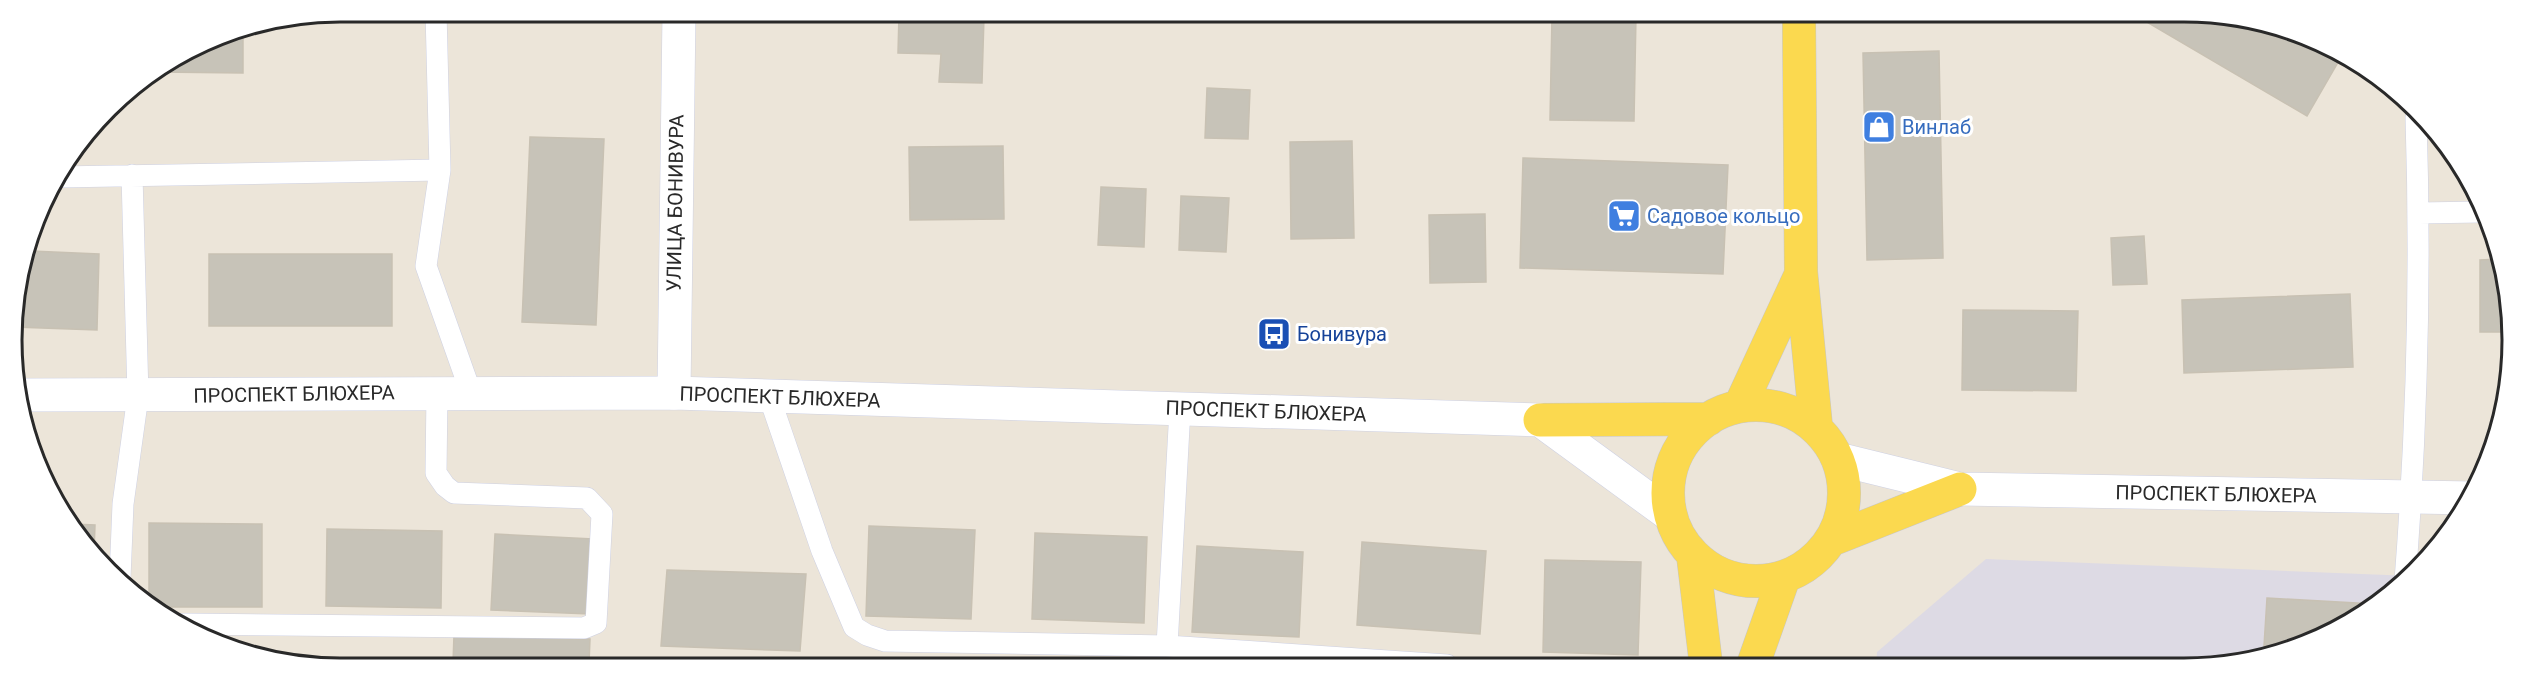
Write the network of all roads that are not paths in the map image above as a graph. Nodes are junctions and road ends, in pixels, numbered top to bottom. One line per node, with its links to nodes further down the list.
1 (436, 22): 5 (lane)
2 (679, 22): 13 (street, УЛИЦА БОНИВУРА)
3 (1799, 22): 10 (main road)
4 (2416, 123): 9 (lane)
5 (440, 170): 6 (lane); 12 (lane)
6 (132, 175): 7 (lane); 15 (lane)
7 (68, 177)
8 (2475, 212): 9 (lane)
9 (2419, 213): 24 (lane)
10 (1801, 272): 17 (main road); 21 (main road)
11 (437, 393): 12 (street, ПРОСПЕКТ БЛЮХЕРА); 15 (street, ПРОСПЕКТ БЛЮХЕРА); 32 (lane)
12 (471, 393): 13 (street, ПРОСПЕКТ БЛЮХЕРА)
13 (674, 393): 16 (street, ПРОСПЕКТ БЛЮХЕРА)
14 (27, 395): 15 (street, ПРОСПЕКТ БЛЮХЕРА)
15 (138, 396): 30 (lane)
16 (769, 396): 18 (street, ПРОСПЕКТ БЛЮХЕРА); 33 (lane)
17 (1740, 406): 19 (main road); 21 (main road)
18 (1180, 409): 20 (street, ПРОСПЕКТ БЛЮХЕРА); 33 (lane)
19 (1709, 419): 20 (main road); 26 (main road)
20 (1540, 420): 26 (street)
21 (1816, 427): 22 (main road)
22 (1838, 459): 23 (street, ПРОСПЕКТ БЛЮХЕРА); 27 (main road)
23 (1960, 489): 24 (street, ПРОСПЕКТ БЛЮХЕРА); 27 (main road)
24 (2411, 498): 25 (street, ПРОСПЕКТ БЛЮХЕРА); 29 (lane)
25 (2461, 498)
26 (1670, 515): 28 (main road)
27 (1832, 540): 31 (main road)
28 (1693, 555): 31 (main road); 35 (main road)
29 (2406, 568)
30 (120, 569)
31 (1784, 577): 36 (main road)
32 (196, 624)
33 (1167, 646): 34 (lane)
34 (1344, 658)
35 (1705, 658)
36 (1755, 658)

